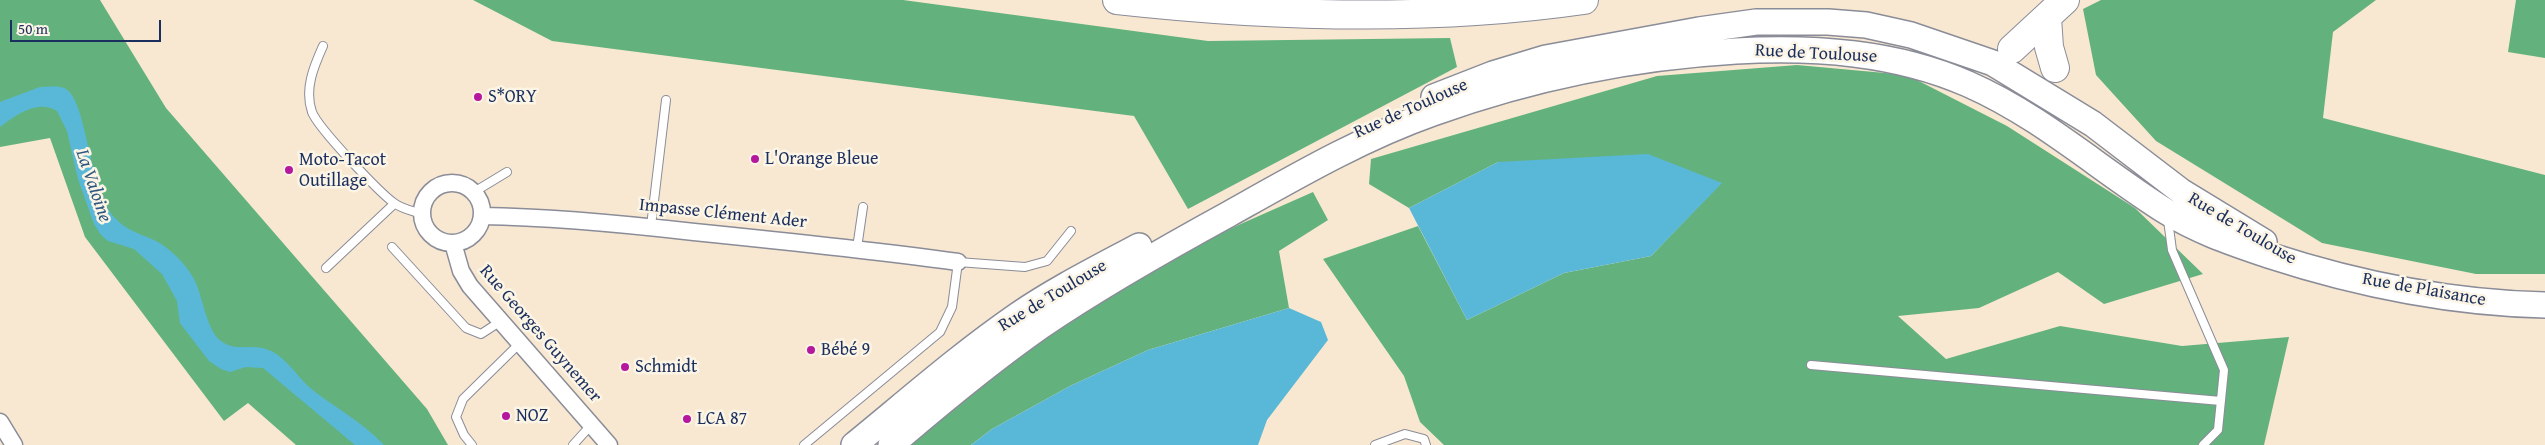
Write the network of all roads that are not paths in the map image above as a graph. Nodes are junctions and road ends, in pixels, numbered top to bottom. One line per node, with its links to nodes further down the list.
1 (1117, 0): 2 (highway)
2 (1584, 0)
3 (2056, 9): 6 (highway); 7 (highway)
4 (1701, 42): 6 (main road, Rue de Toulouse); 8 (main road, Rue de Toulouse); 38 (main road, Rue de Toulouse); 39 (main road, Rue de Toulouse)
5 (323, 46): 14 (lane)
6 (2003, 56): 8 (main road); 10 (main road, Rue de Toulouse)
7 (2055, 68): 10 (main road)
8 (1965, 82): 13 (main road, Rue de Toulouse)
9 (666, 100): 18 (lane)
10 (2093, 124): 13 (main road, Rue de Toulouse)
11 (507, 172): 12 (lane)
12 (474, 192): 16 (street); 17 (street)
13 (2174, 202): 24 (main road, Rue de Toulouse); 30 (lane)
14 (394, 204): 16 (lane); 25 (lane)
15 (862, 208): 22 (lane)
16 (422, 214): 20 (street)
17 (482, 216): 18 (street, Impasse Clément Ader); 20 (street)
18 (651, 226): 22 (street, Impasse Clément Ader)
19 (1071, 231): 23 (lane)
20 (453, 243): 27 (street, Rue Georges Guynemer)
21 (392, 247): 27 (lane)
22 (856, 248): 23 (street, Impasse Clément Ader)
23 (958, 262): 37 (lane)
24 (2304, 267): 26 (main road, Rue de Plaisance)
25 (326, 268)
26 (2545, 305)
27 (500, 321): 28 (street, Rue Georges Guynemer)
28 (520, 343): 32 (street, Rue Georges Guynemer); 34 (lane)
29 (1812, 365): 30 (lane)
30 (2221, 401): 42 (lane)
31 (0, 422): 33 (street)
32 (592, 424): 35 (lane); 36 (street, Rue Georges Guynemer)
33 (14, 445)
34 (472, 445)
35 (573, 445)
36 (609, 445)
37 (804, 445)
38 (854, 445)
39 (891, 445)
40 (1375, 445): 41 (lane)
41 (1426, 445)
42 (2203, 445)

